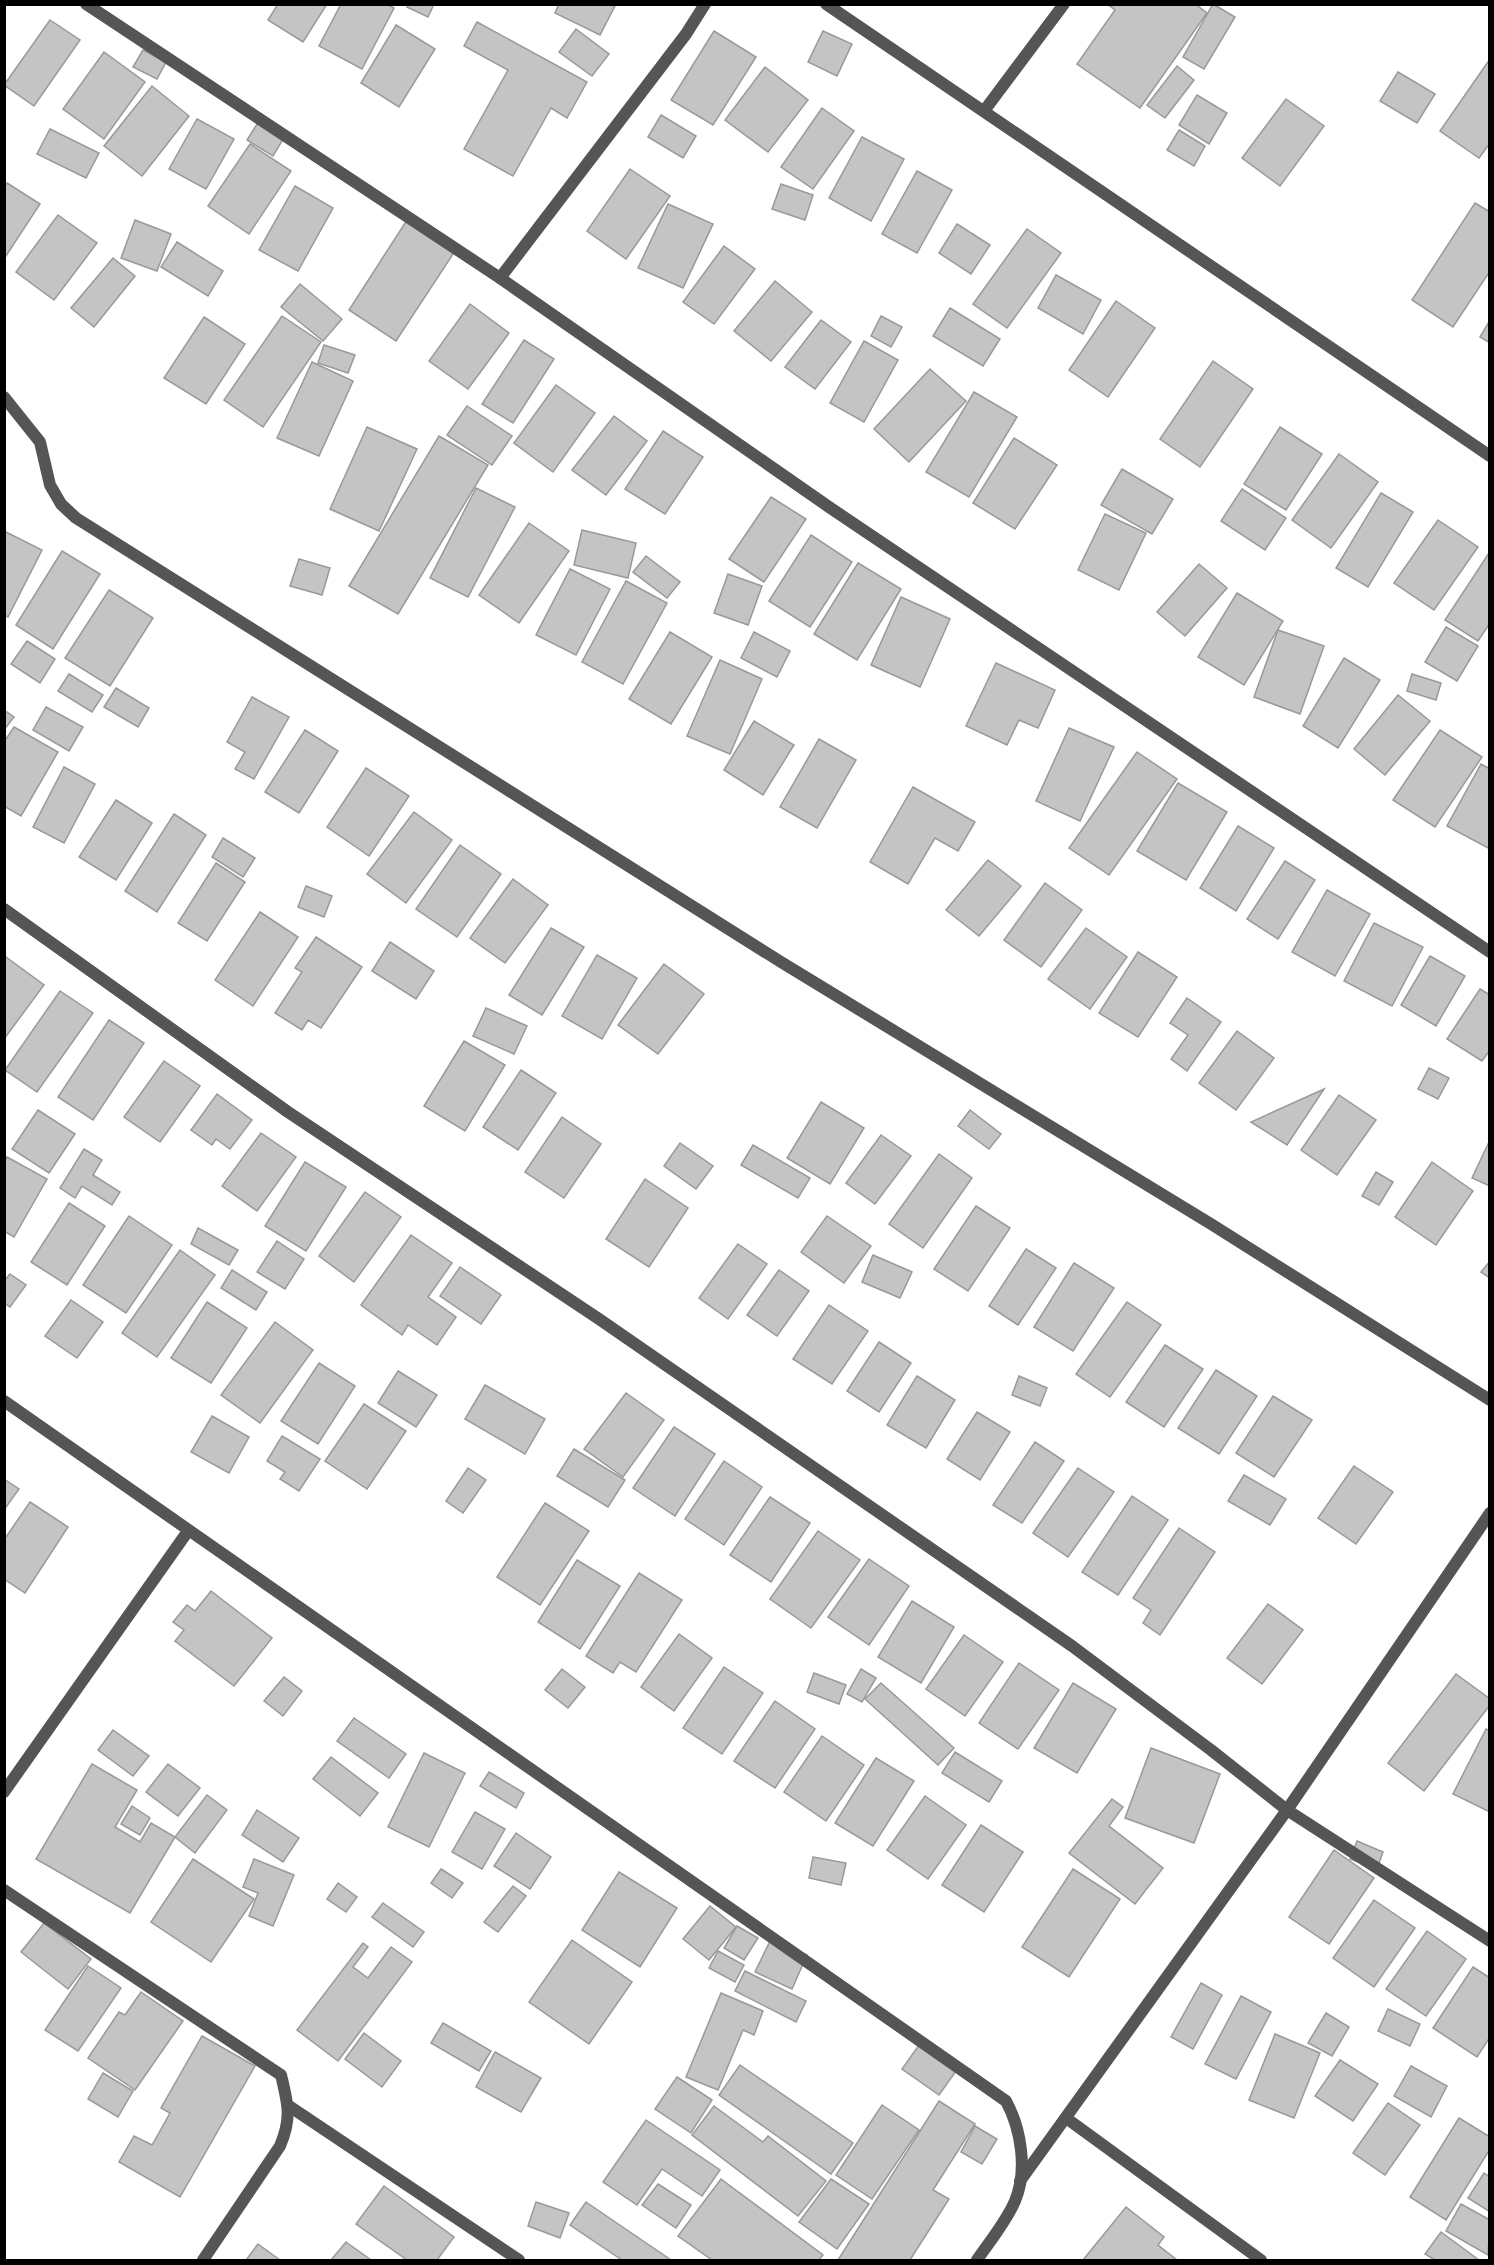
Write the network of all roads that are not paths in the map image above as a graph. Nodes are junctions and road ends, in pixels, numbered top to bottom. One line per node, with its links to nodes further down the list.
1 (86, 4): 6 (street)
2 (705, 4): 6 (street)
3 (826, 4): 5 (street)
4 (1064, 4): 5 (street)
5 (984, 111): 8 (street)
6 (500, 278): 10 (street)
7 (6, 406): 11 (street)
8 (1490, 456)
9 (4, 909): 16 (street)
10 (1490, 952)
11 (1490, 1400)
12 (4, 1401): 14 (street)
13 (1490, 1513): 16 (street)
14 (188, 1531): 15 (street); 21 (street)
15 (4, 1792)
16 (1287, 1810): 18 (street); 20 (street)
17 (4, 1890): 19 (street)
18 (1490, 1941)
19 (289, 2106): 22 (street); 23 (street)
20 (1066, 2118): 21 (street); 25 (street)
21 (1020, 2182): 24 (street)
22 (203, 2260)
23 (519, 2260)
24 (977, 2260)
25 (1261, 2260)

